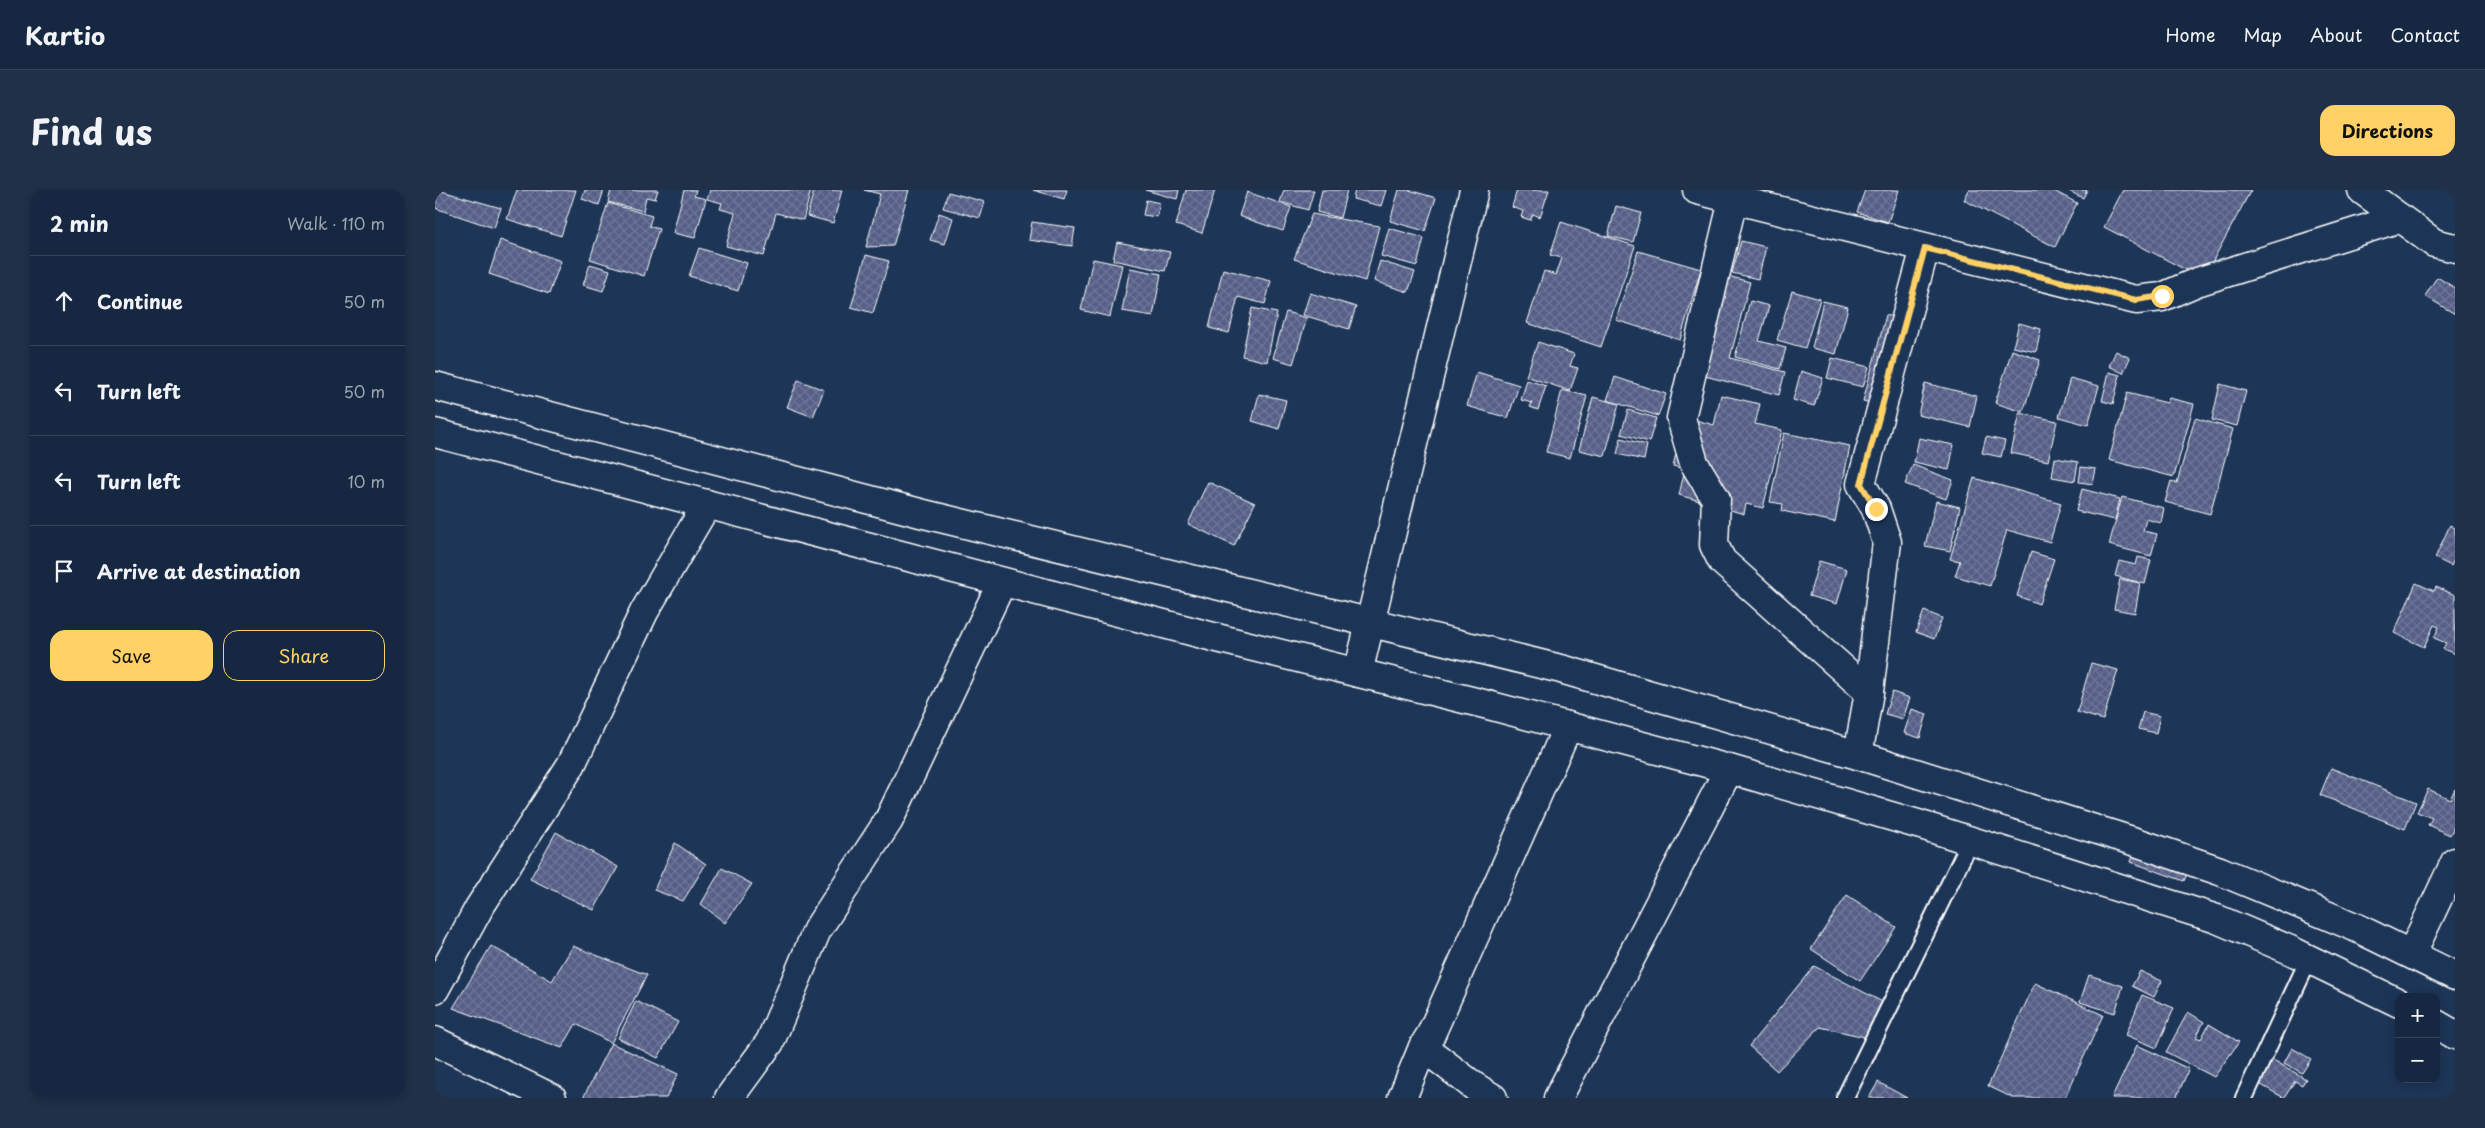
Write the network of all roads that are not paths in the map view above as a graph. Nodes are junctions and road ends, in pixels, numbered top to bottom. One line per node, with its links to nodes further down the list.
1 (1474, 190): 11 (main road)
2 (2362, 190): 4 (main road)
3 (1718, 194): 5 (main road); 13 (main road)
4 (2400, 218): 5 (main road); 6 (main road)
5 (1925, 248): 13 (main road)
6 (2455, 248)
7 (435, 386): 11 (main road)
8 (435, 433): 9 (main road)
9 (707, 504): 10 (main road); 22 (main road)
10 (1002, 582): 12 (main road); 29 (main road)
11 (1369, 622): 12 (main road); 15 (main road)
12 (1358, 672): 14 (main road)
13 (1869, 692): 15 (main road)
14 (1568, 726): 16 (main road); 27 (main road)
15 (1858, 754): 19 (main road)
16 (1729, 769): 17 (main road); 32 (main road)
17 (1971, 840): 20 (main road); 33 (lane)
18 (2455, 862): 19 (main road)
19 (2412, 953): 21 (main road)
20 (2309, 959): 23 (main road); 34 (lane)
21 (2455, 976)
22 (435, 989)
23 (2395, 1001)
24 (2440, 1026): 25 (main road)
25 (2455, 1035)
26 (435, 1041): 28 (main road)
27 (1423, 1047): 30 (main road); 31 (main road)
28 (552, 1098)
29 (729, 1098)
30 (1402, 1098)
31 (1493, 1098)
32 (1558, 1098)
33 (1845, 1098)
34 (2244, 1098)

